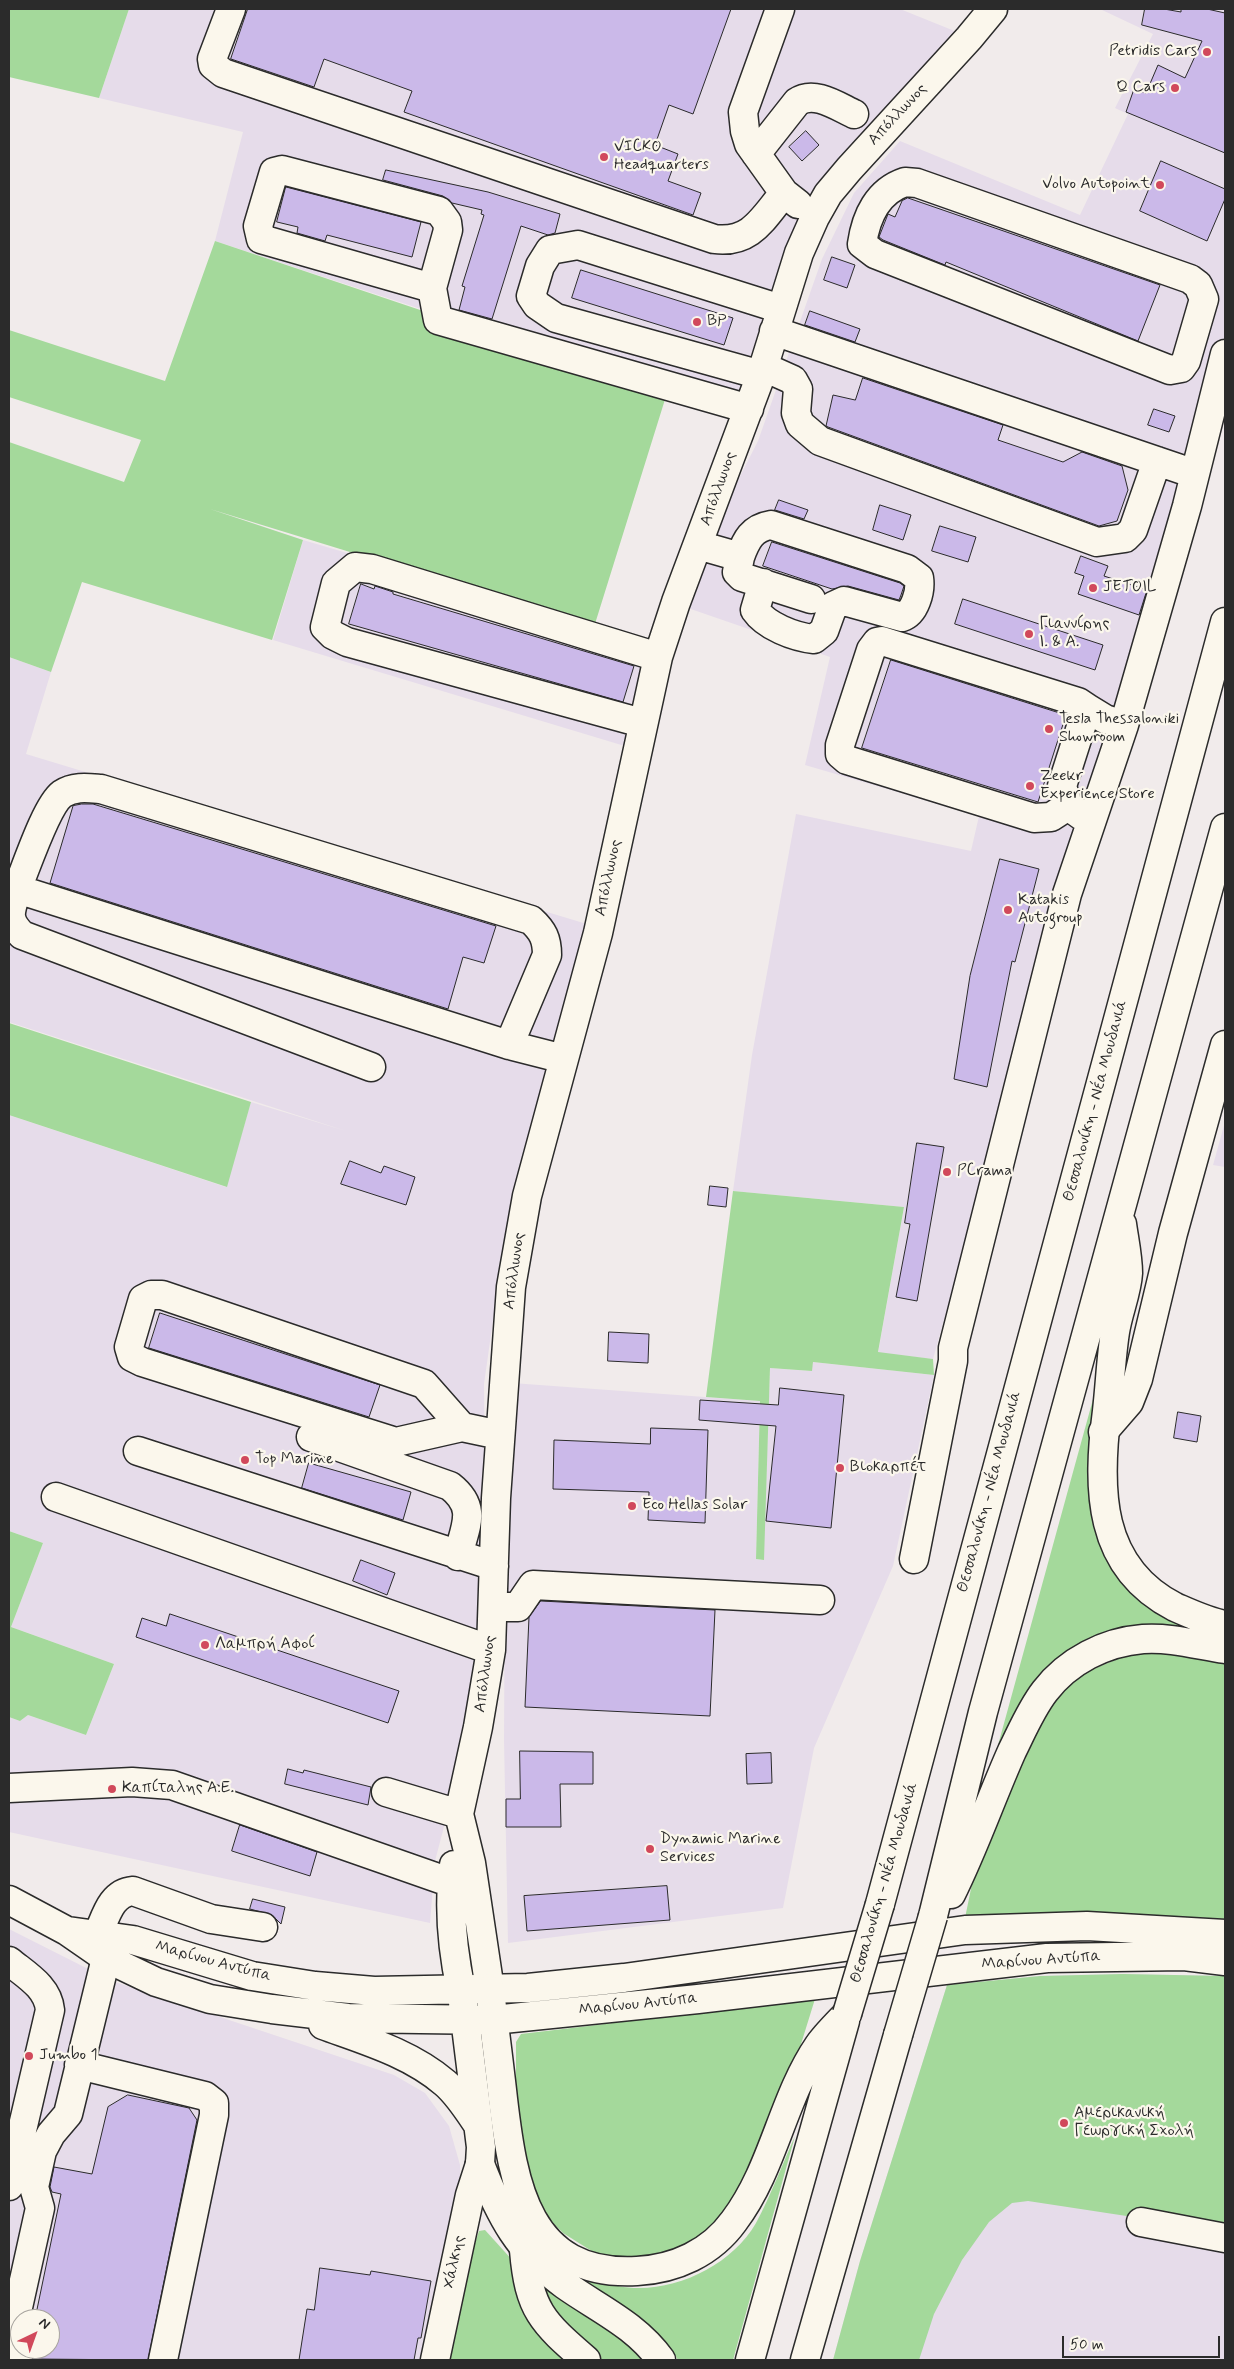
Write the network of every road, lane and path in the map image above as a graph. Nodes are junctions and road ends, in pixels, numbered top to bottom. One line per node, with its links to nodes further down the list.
1 (231, 9): 6 (main road)
2 (780, 9): 5 (main road)
3 (993, 9): 7 (main road, Απόλλωνος)
4 (854, 114): 5 (main road)
5 (756, 154): 6 (main road)
6 (784, 193): 7 (main road)
7 (815, 217): 10 (main road, Απόλλωνος)
8 (432, 288): 8 (main road); 13 (main road)
9 (1214, 310): 9 (main road)
10 (778, 320): 12 (main road, Απόλλωνος); 12 (main road); 14 (main road)
11 (1225, 354): 15 (main road)
12 (762, 371): 13 (main road, Απόλλωνος); 14 (main road)
13 (748, 409): 16 (main road, Απόλλωνος)
14 (1157, 461): 15 (main road)
15 (1195, 474): 24 (main road)
16 (698, 545): 17 (main road); 21 (main road, Απόλλωνος)
17 (740, 557): 18 (main road); 18 (main road)
18 (763, 583): 19 (main road)
19 (812, 599)
20 (1225, 622): 63 (main road, Θεσσαλονίκη - Νέα Μουδανιά, bridge)
21 (658, 657): 23 (main road, Απόλλωνος); 23 (main road)
22 (1087, 708): 24 (main road); 25 (main road); 25 (main road)
23 (642, 724): 31 (main road, Απόλλωνος)
24 (1124, 725): 26 (main road)
25 (1068, 806): 26 (main road)
26 (1093, 823): 42 (main road)
27 (1225, 828): 34 (main road)
28 (17, 889): 29 (main road); 29 (main road); 32 (main road)
29 (509, 1045): 31 (main road)
30 (1225, 1045): 33 (main road)
31 (564, 1059): 37 (main road, Απόλλωνος)
32 (370, 1067)
33 (1216, 1121): 36 (main road)
34 (1120, 1210): 36 (main road); 54 (main road)
35 (462, 1427): 35 (main road); 37 (main road)
36 (1103, 1432): 46 (main road)
37 (500, 1435): 43 (main road, Απόλλωνος)
38 (311, 1438): 41 (main road)
39 (138, 1450): 41 (main road)
40 (56, 1496): 48 (main road)
41 (458, 1556): 43 (main road)
42 (914, 1559)
43 (494, 1566): 45 (main road, Απόλλωνος)
44 (820, 1600): 45 (main road)
45 (494, 1607): 48 (main road, Απόλλωνος)
46 (1225, 1625)
47 (1225, 1649): 54 (main road)
48 (491, 1650): 51 (main road, Απόλλωνος)
49 (9, 1788): 52 (main road)
50 (386, 1792): 51 (main road)
51 (461, 1822): 52 (main road, Απόλλωνος); 61 (main road)
52 (452, 1883): 60 (main road, Απόλλωνος)
53 (9, 1900): 57 (main road, Μαρίνου Αντύπα)
54 (933, 1916): 79 (main road, bridge)
55 (263, 1926): 57 (main road)
56 (1225, 1934): 61 (main road, Μαρίνου Αντύπα)
57 (102, 1946): 60 (main road, Μαρίνου Αντύπα); 62 (main road, Μαρίνου Αντύπα); 66 (main road)
58 (9, 1961): 69 (main road)
59 (1225, 1961): 65 (main road, Μαρίνου Αντύπα)
60 (462, 1990): 61 (main road, Μαρίνου Αντύπα); 64 (main road, Απόλλωνος)
61 (490, 1990): 65 (main road)
62 (289, 2012): 64 (main road, Μαρίνου Αντύπα); 67 (main road)
63 (847, 2014): 65 (main road); 78 (main road, Θεσσαλονίκη - Νέα Μουδανιά)
64 (465, 2020): 65 (main road, Μαρίνου Αντύπα); 67 (main road, Απόλλωνος)
65 (493, 2020)
66 (79, 2065): 73 (main road); 74 (main road)
67 (478, 2125): 68 (main road, Απόλλωνος)
68 (480, 2164): 72 (main road); 75 (main road, Χάλκης)
69 (9, 2186)
70 (1141, 2222): 71 (main road)
71 (1225, 2238)
72 (524, 2250): 76 (main road); 77 (main road)
73 (18, 2360)
74 (163, 2360)
75 (435, 2360)
76 (586, 2360)
77 (661, 2360)
78 (750, 2360)
79 (805, 2360)

